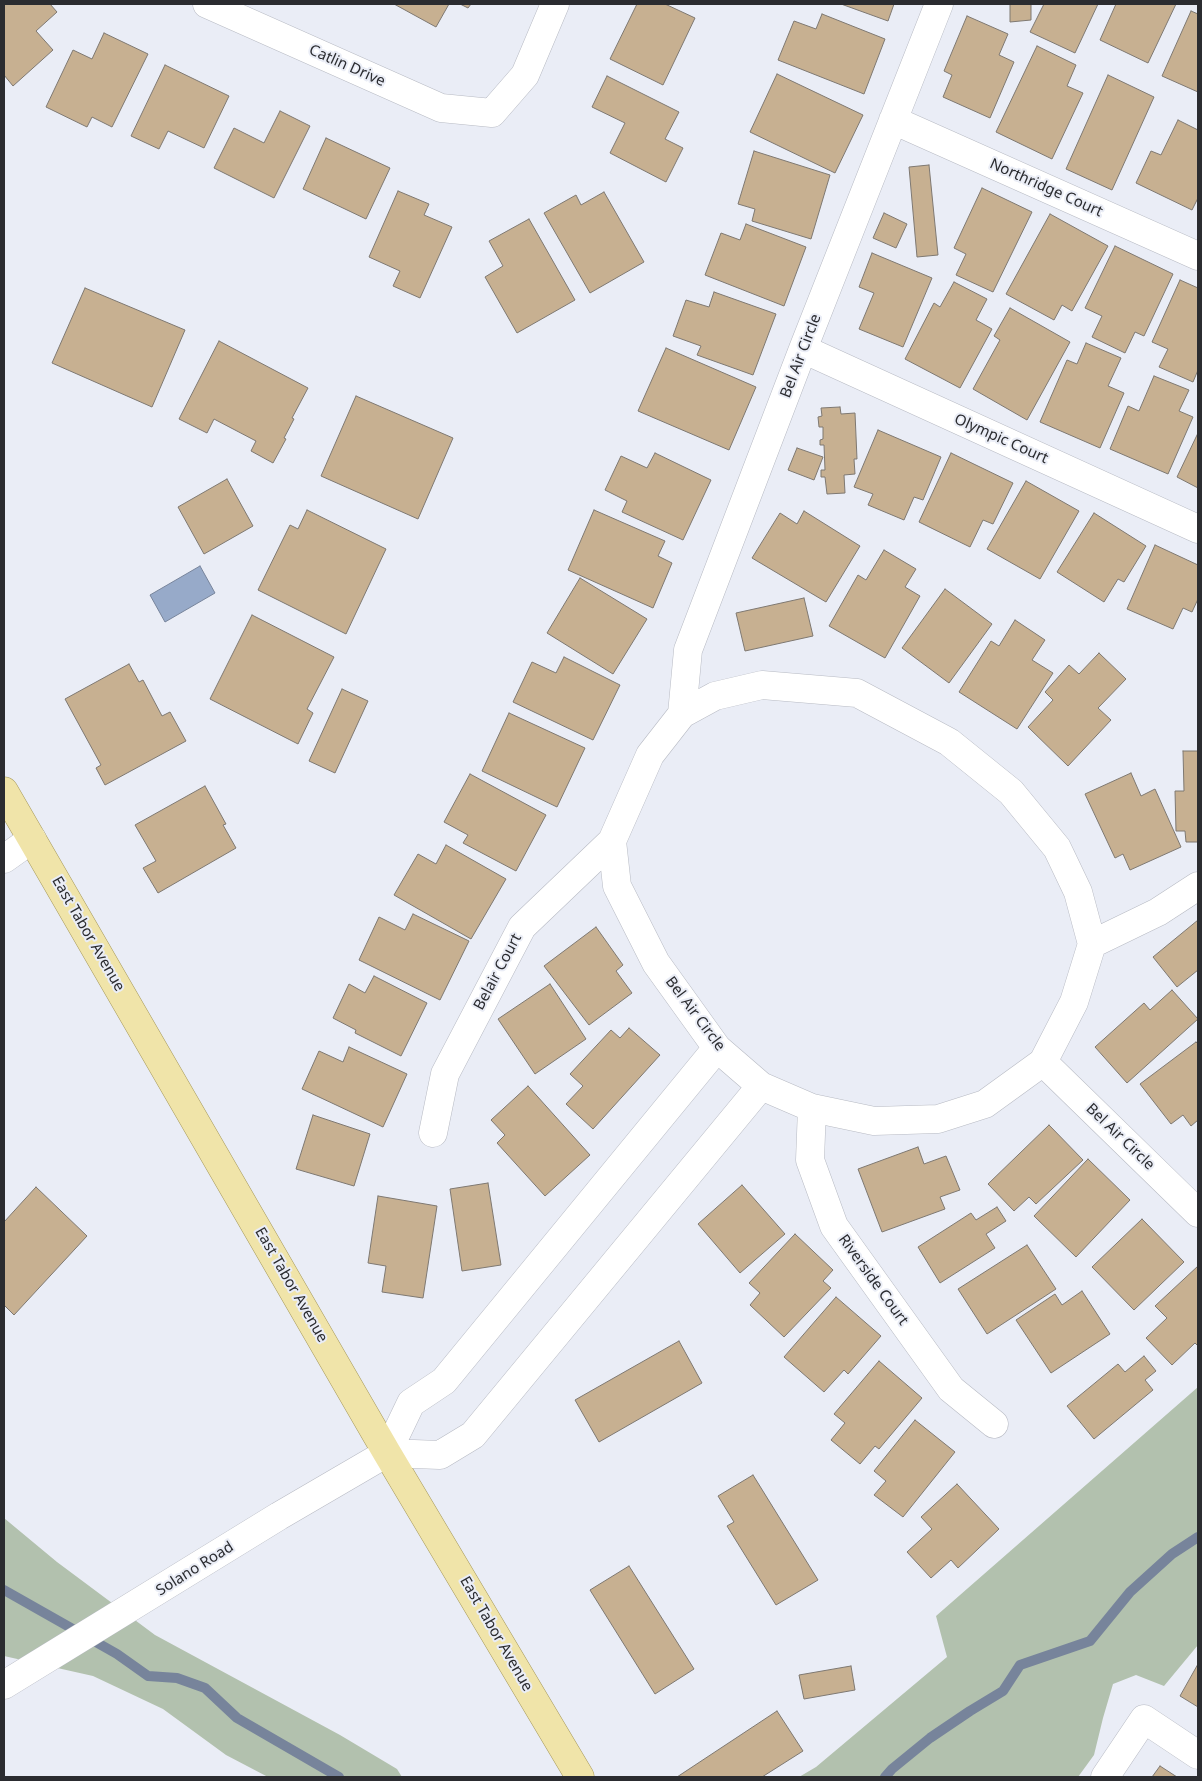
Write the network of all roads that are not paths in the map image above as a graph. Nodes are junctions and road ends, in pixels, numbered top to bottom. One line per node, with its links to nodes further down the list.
1 (207, 4): 2 (street, Catlin Drive)
2 (555, 4)
3 (939, 4): 4 (street, Bel Air Circle)
4 (893, 120): 5 (street, Northridge Court); 6 (street, Bel Air Circle)
5 (1198, 256)
6 (803, 349): 7 (street, Olympic Court); 8 (street, Bel Air Circle)
7 (1198, 529)
8 (682, 714): 11 (street); 14 (street)
9 (4, 790): 10 (main road, East Tabor Avenue)
10 (32, 838): 12 (street); 22 (main road, East Tabor Avenue)
11 (612, 841): 15 (street, Bel Air Circle); 19 (street, Belair Court)
12 (4, 858)
13 (1198, 886): 14 (street)
14 (1092, 944): 16 (street, Bel Air Circle)
15 (717, 1048): 17 (street, Bel Air Circle); 22 (street)
16 (1043, 1062): 18 (street, Bel Air Circle); 20 (street, Bel Air Circle)
17 (761, 1086): 18 (street, Bel Air Circle); 22 (street)
18 (812, 1108): 21 (street, Riverside Court)
19 (432, 1133)
20 (1198, 1213)
21 (994, 1424)
22 (387, 1453): 23 (street, Solano Road); 25 (main road, East Tabor Avenue)
23 (4, 1685)
24 (1198, 1755): 26 (street)
25 (580, 1777)
26 (1105, 1777)

